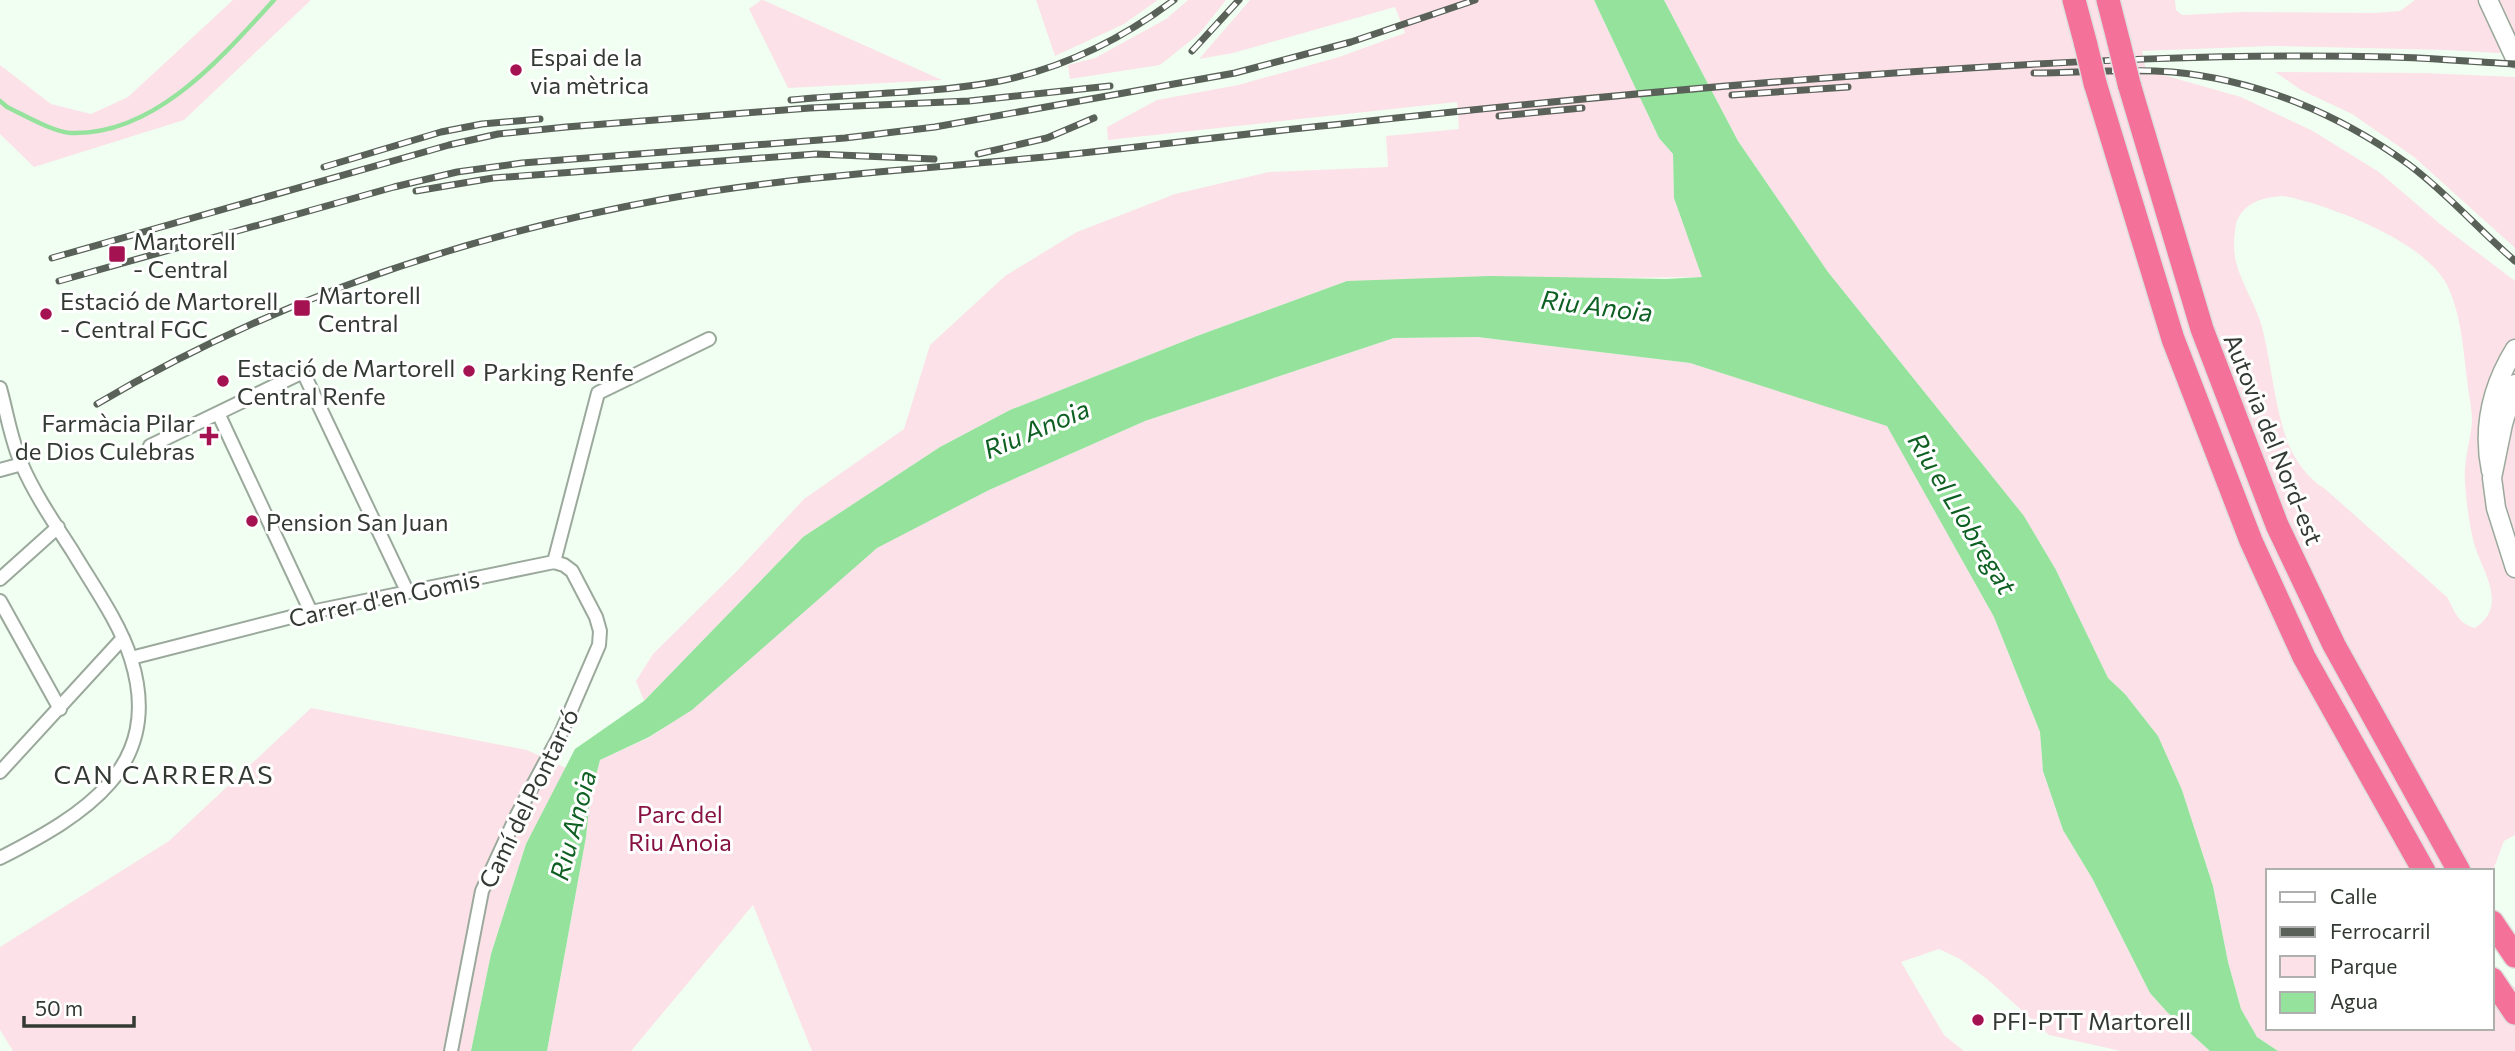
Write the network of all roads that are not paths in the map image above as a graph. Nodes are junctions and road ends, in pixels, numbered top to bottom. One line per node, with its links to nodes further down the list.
1 (2074, 0): 27 (highway, bridge)
2 (2108, 0): 26 (highway, Autovia del Nord-est, bridge)
3 (2488, 0): 4 (main road)
4 (2512, 52)
5 (709, 340): 15 (street)
6 (2515, 349): 13 (main road)
7 (2515, 384): 13 (main road)
8 (0, 388): 11 (street)
9 (218, 413): 10 (street); 18 (street); 20 (street)
10 (150, 446)
11 (22, 464): 12 (street); 14 (street)
12 (0, 470)
13 (2493, 478): 16 (main road)
14 (58, 527): 17 (street); 21 (street)
15 (554, 562): 18 (street, Carrer d'en Gomis); 32 (street, Camí del Pontarró)
16 (2515, 568)
17 (0, 579)
18 (407, 591): 20 (street, Carrer d'en Gomis)
19 (0, 601): 23 (street)
20 (312, 612): 22 (street, Carrer d'en Gomis)
21 (123, 638): 22 (street); 23 (street)
22 (131, 658): 25 (street)
23 (60, 709): 24 (street)
24 (0, 772)
25 (0, 858)
26 (2455, 863)
27 (2423, 869)
28 (2494, 925): 29 (highway)
29 (2515, 956)
30 (2494, 982): 31 (highway)
31 (2515, 1013)
32 (452, 1051)

